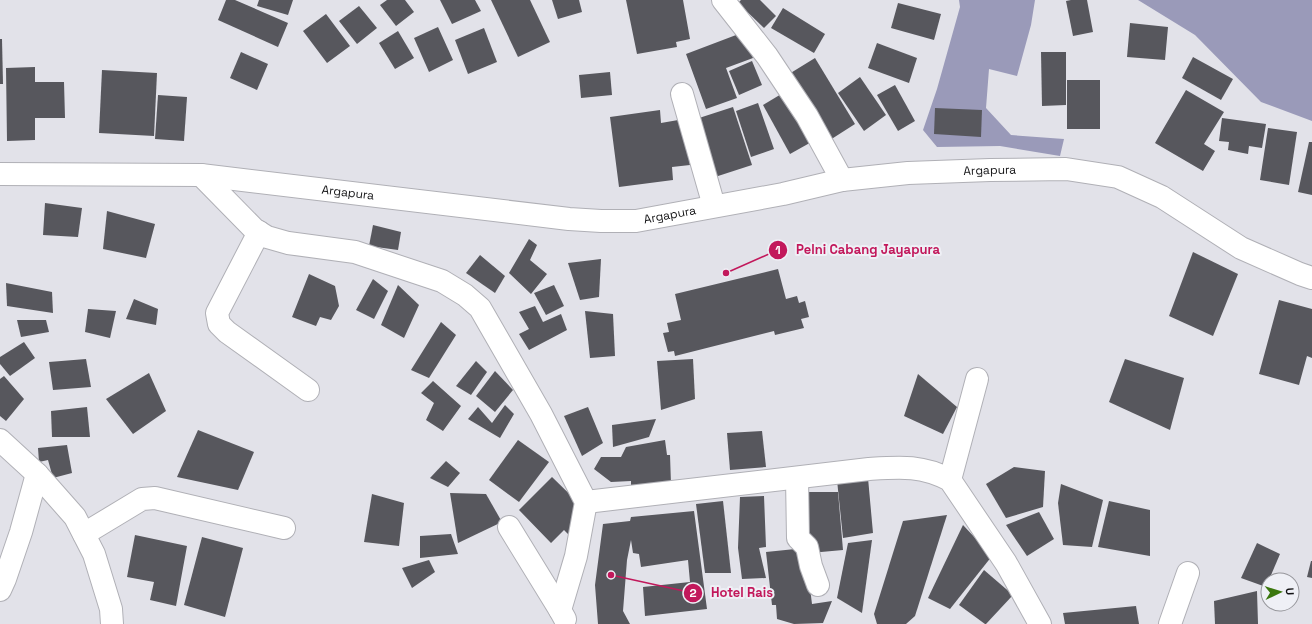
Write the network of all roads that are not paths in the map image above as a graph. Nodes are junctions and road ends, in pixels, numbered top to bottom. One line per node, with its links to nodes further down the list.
1 (723, 0): 5 (main road)
2 (682, 94): 6 (main road)
3 (0, 174): 4 (main road, Argapura)
4 (201, 175): 6 (main road, Argapura); 7 (main road)
5 (842, 180): 6 (main road, Argapura); 8 (main road, Argapura)
6 (714, 206)
7 (259, 232): 10 (main road); 15 (main road)
8 (1312, 278)
9 (977, 379): 14 (main road)
10 (308, 390)
11 (0, 440): 12 (main road)
12 (37, 474): 18 (main road); 21 (main road)
13 (797, 478): 14 (main road); 15 (main road); 20 (main road)
14 (950, 480): 24 (main road)
15 (586, 502): 22 (main road)
16 (509, 527): 22 (main road)
17 (284, 528): 18 (main road)
18 (84, 534): 23 (main road)
19 (1188, 573): 25 (main road)
20 (818, 585)
21 (0, 590)
22 (564, 617)
23 (112, 624)
24 (1040, 624)
25 (1170, 624)

